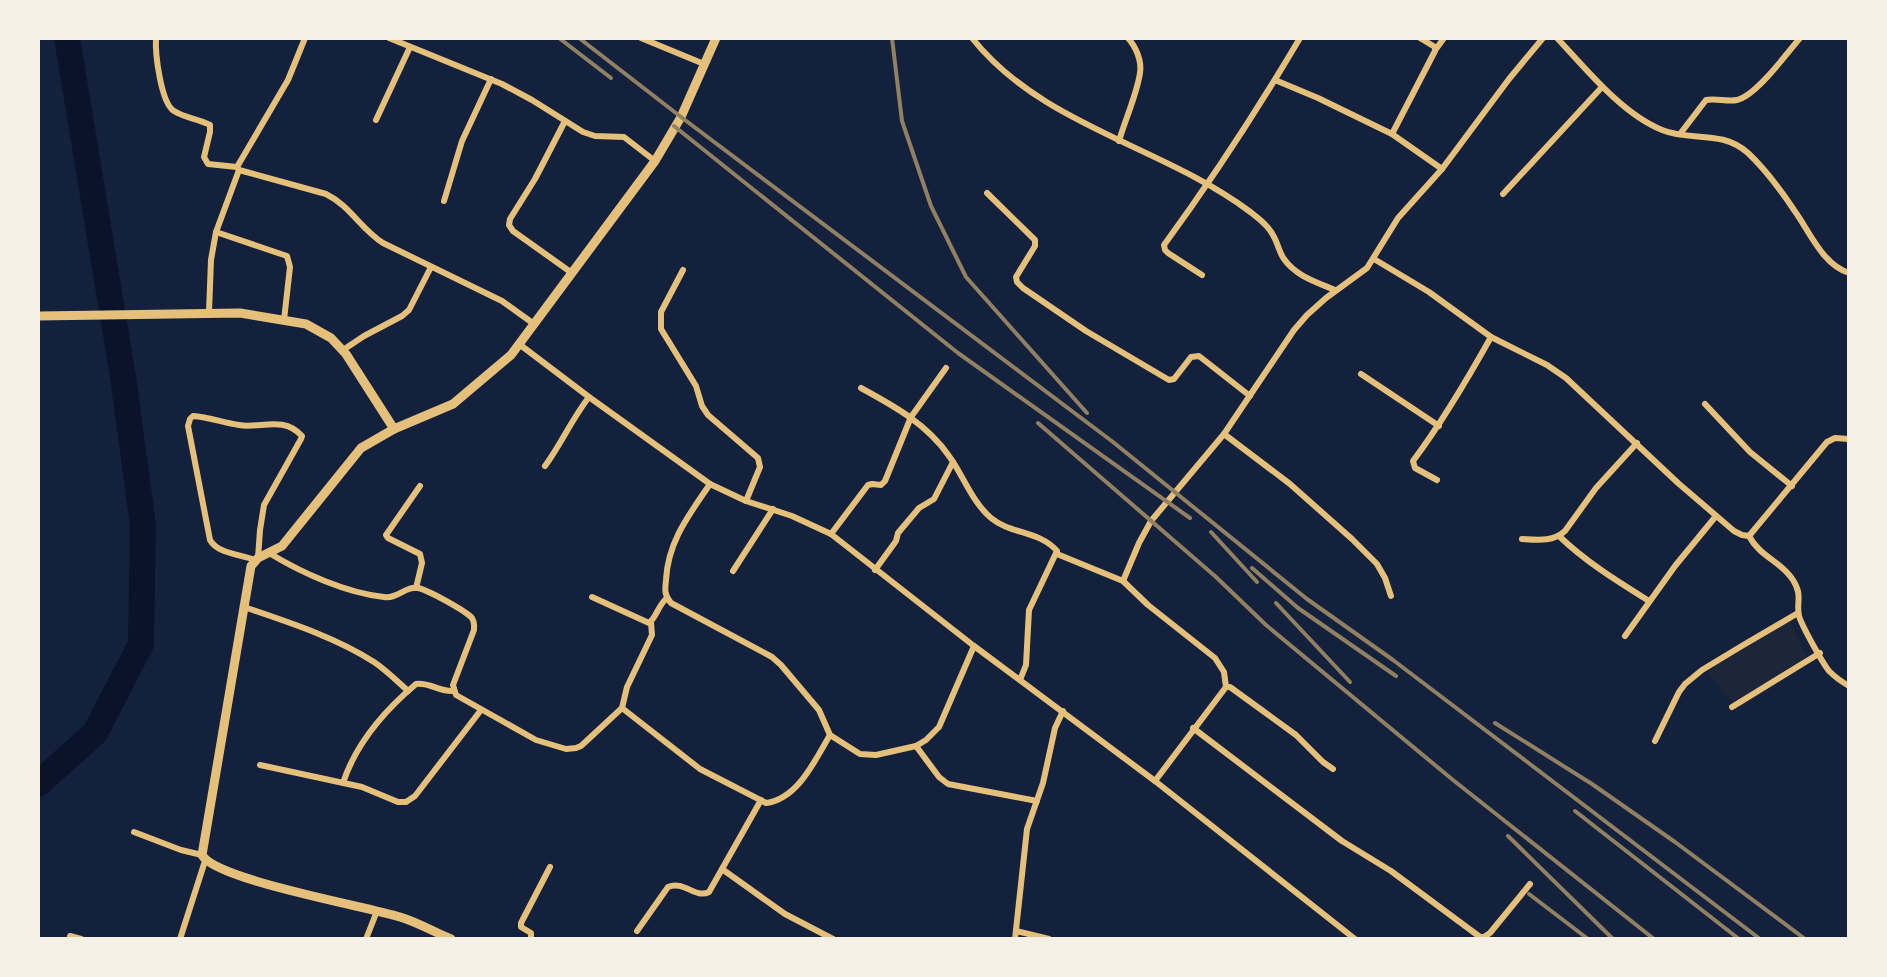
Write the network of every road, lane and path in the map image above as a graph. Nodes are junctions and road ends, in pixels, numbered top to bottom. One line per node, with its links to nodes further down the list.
1 (156, 38): 26 (street)
2 (305, 38): 26 (street)
3 (389, 38): 14 (street)
4 (641, 38): 16 (street)
5 (716, 38): 16 (main road)
6 (972, 38): 24 (street)
7 (1128, 38): 24 (street)
8 (1300, 38): 18 (street)
9 (1420, 38): 15 (street)
10 (1444, 38): 15 (street)
11 (1543, 38): 27 (street)
12 (1557, 38): 19 (street)
13 (1800, 38): 23 (street)
14 (410, 47): 17 (street); 20 (street)
15 (1436, 49): 22 (street)
16 (704, 64): 25 (main road)
17 (491, 79): 21 (street); 31 (street)
18 (1275, 80): 22 (street); 28 (street)
19 (1602, 87): 23 (street); 30 (street)
20 (376, 120)
21 (565, 121): 25 (street); 36 (street)
22 (1392, 134): 27 (street)
23 (1680, 134): 37 (street)
24 (1119, 141): 28 (street)
25 (655, 161): 36 (main road)
26 (238, 169): 32 (street); 34 (street)
27 (1442, 169): 33 (street)
28 (1208, 184): 38 (street); 39 (street)
29 (987, 193): 50 (street)
30 (1503, 194)
31 (444, 201)
32 (216, 232): 40 (street); 42 (street)
33 (1374, 259): 39 (street); 44 (street)
34 (431, 267): 43 (street); 46 (street)
35 (683, 270): 65 (street)
36 (572, 273): 43 (main road)
37 (1849, 273)
38 (1202, 275)
39 (1335, 290): 50 (street)
40 (209, 312): 41 (main road); 42 (main road)
41 (41, 316)
42 (284, 320): 46 (main road)
43 (534, 324): 45 (main road)
44 (1491, 337): 54 (street); 58 (street)
45 (519, 344): 51 (street); 55 (main road)
46 (343, 350): 55 (main road)
47 (946, 368): 53 (street)
48 (1361, 374): 54 (street)
49 (861, 388): 53 (street)
50 (1250, 396): 56 (street)
51 (589, 397): 60 (street); 62 (street)
52 (1705, 404): 64 (street)
53 (911, 417): 59 (street); 68 (street)
54 (1439, 426): 61 (street)
55 (394, 429): 72 (main road)
56 (1224, 434): 77 (street); 79 (street)
57 (1849, 439): 64 (street)
58 (1637, 443): 67 (street); 69 (street)
59 (953, 462): 73 (street); 75 (street)
60 (545, 466)
61 (1437, 480)
62 (710, 484): 65 (street); 81 (street)
63 (420, 486): 78 (street)
64 (1792, 486): 70 (street)
65 (746, 501): 66 (street)
66 (773, 509): 68 (street); 76 (street)
67 (1716, 516): 70 (street); 82 (street)
68 (831, 534): 75 (street)
69 (1559, 536): 71 (street); 82 (street)
70 (1749, 536): 84 (street)
71 (1522, 539)
72 (269, 553): 74 (main road); 78 (street)
73 (1057, 554): 77 (street); 89 (street)
74 (256, 559): 74 (street); 83 (main road)
75 (875, 570): 87 (street)
76 (733, 571)
77 (1123, 581): 91 (street)
78 (416, 588): 93 (street)
79 (1391, 596)
80 (592, 597): 85 (street)
81 (667, 598): 85 (street); 99 (street)
82 (1649, 601): 86 (street)
83 (244, 607): 92 (street); 109 (main road)
84 (1798, 613): 88 (street); 100 (street)
85 (651, 622): 95 (street)
86 (1625, 636)
87 (974, 646): 89 (street); 101 (street)
88 (1820, 653): 90 (street); 94 (street)
89 (1020, 680): 97 (street)
90 (1849, 686)
91 (1226, 687): 98 (street); 103 (street)
92 (408, 691): 93 (street); 105 (street)
93 (453, 691): 96 (street)
94 (1732, 707)
95 (622, 708): 96 (street); 106 (street)
96 (481, 710): 105 (street)
97 (1063, 711): 104 (street); 107 (street)
98 (1193, 728): 104 (street); 112 (street)
99 (830, 735): 101 (street); 106 (street)
100 (1655, 741)
101 (916, 746): 107 (street)
102 (260, 765): 105 (street)
103 (1333, 769)
104 (1155, 781): 124 (street)
105 (343, 783)
106 (761, 800): 111 (street)
107 (1037, 801): 115 (street)
108 (134, 832): 109 (street)
109 (203, 858): 113 (main road); 118 (street)
110 (550, 867): 121 (street)
111 (722, 869): 114 (street); 122 (street)
112 (1530, 884)
113 (377, 911): 119 (street); 120 (main road)
114 (637, 931)
115 (1016, 935): 123 (street)
116 (70, 936): 117 (street)
117 (81, 939)
118 (180, 939)
119 (366, 939)
120 (451, 939)
121 (531, 939)
122 (833, 939)
123 (1049, 939)
124 (1355, 939)

